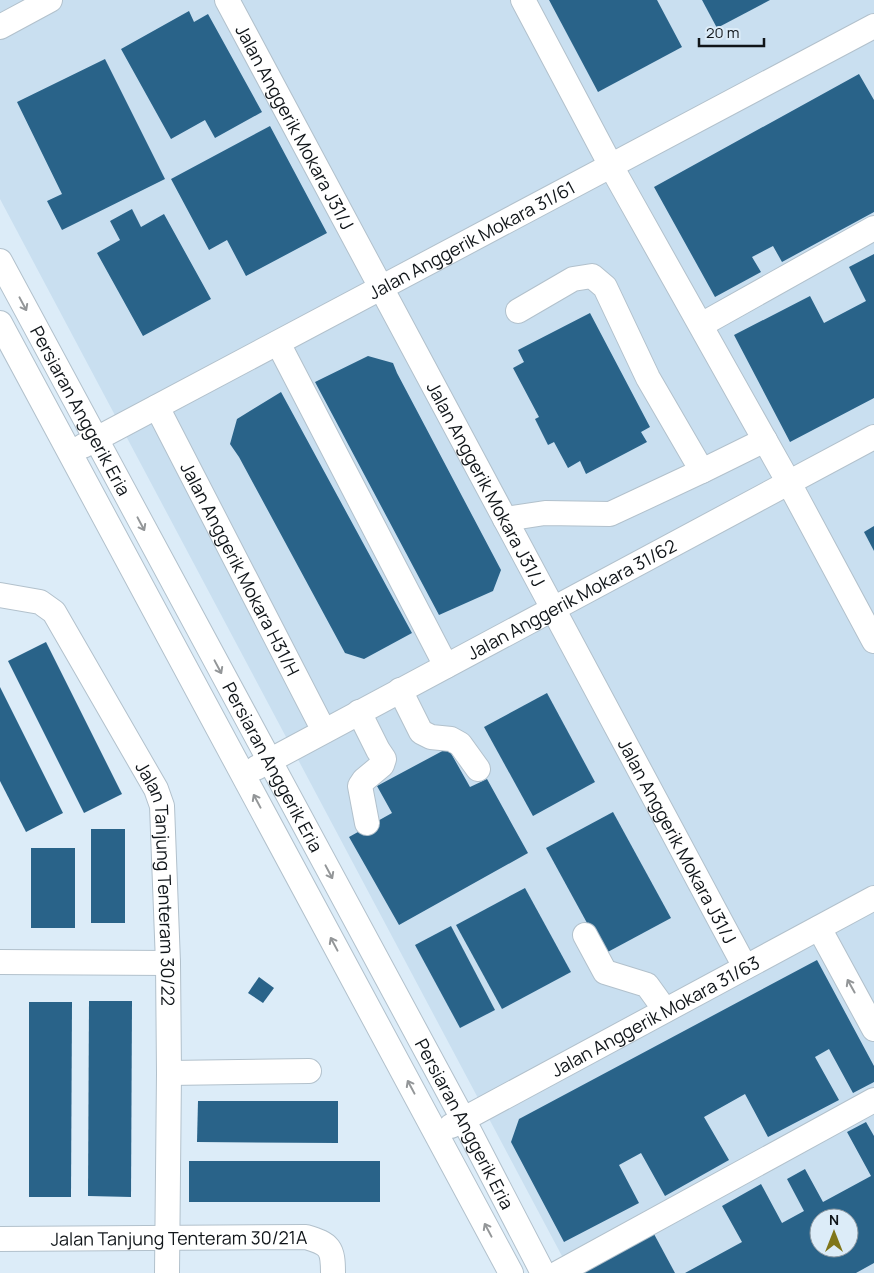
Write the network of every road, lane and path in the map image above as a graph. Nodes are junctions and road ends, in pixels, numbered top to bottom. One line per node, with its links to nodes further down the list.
1 (50, 0): 5 (street)
2 (227, 0): 9 (street, Jalan Anggerik Mokara J31/J)
3 (523, 0): 6 (street)
4 (874, 26): 6 (street, Jalan Anggerik Mokara 31/61)
5 (0, 27)
6 (612, 166): 9 (street, Jalan Anggerik Mokara 31/61); 12 (street)
7 (874, 228): 12 (street)
8 (0, 261): 16 (street, Persiaran Anggerik Eria, one-way to 16)
9 (381, 288): 13 (street, Jalan Anggerik Mokara 31/61); 21 (street, Jalan Anggerik Mokara J31/J)
10 (518, 311): 19 (street)
11 (0, 323): 18 (street, Persiaran Anggerik Eria)
12 (701, 325): 17 (street)
13 (278, 343): 14 (street, Jalan Anggerik Mokara 31/61); 25 (street)
14 (157, 407): 16 (street, Jalan Anggerik Mokara 31/61); 28 (street, Jalan Anggerik Mokara H31/H)
15 (874, 437): 20 (street, Jalan Anggerik Mokara 31/62)
16 (96, 440): 18 (street, Jalan Anggerik Mokara 31/61); 29 (street, Persiaran Anggerik Eria, one-way to 29)
17 (765, 440): 19 (street); 20 (street)
18 (70, 453): 31 (street, Persiaran Anggerik Eria)
19 (702, 471): 21 (street)
20 (789, 483): 23 (street, Jalan Anggerik Mokara 31/62); 24 (street)
21 (505, 519): 23 (street, Jalan Anggerik Mokara J31/J)
22 (0, 595): 37 (street, Jalan Tanjung Tenteram 30/22)
23 (553, 609): 25 (street, Jalan Anggerik Mokara 31/62); 38 (street, Jalan Anggerik Mokara J31/J)
24 (874, 641)
25 (446, 666): 26 (street, Jalan Anggerik Mokara 31/62)
26 (400, 690): 27 (street, Jalan Anggerik Mokara 31/62); 30 (street)
27 (359, 712): 28 (street, Jalan Anggerik Mokara 31/62); 32 (street)
28 (324, 731): 29 (street, Jalan Anggerik Mokara 31/62)
29 (268, 760): 31 (street, Jalan Anggerik Mokara 31/62); 44 (street, Persiaran Anggerik Eria, one-way to 44)
30 (478, 769)
31 (243, 776): 45 (street, Persiaran Anggerik Eria, one-way to 31)
32 (367, 823)
33 (874, 898): 34 (street, Jalan Anggerik Mokara 31/63)
34 (819, 928): 38 (street, Jalan Anggerik Mokara 31/63); 40 (street, one-way to 34)
35 (585, 935): 39 (street)
36 (0, 962): 37 (street)
37 (168, 963): 42 (street, Jalan Tanjung Tenteram 30/22)
38 (745, 967): 39 (street, Jalan Anggerik Mokara 31/63)
39 (665, 1010): 44 (street, Jalan Anggerik Mokara 31/63)
40 (874, 1029)
41 (309, 1071): 42 (street)
42 (169, 1073): 46 (street, Jalan Tanjung Tenteram 30/22)
43 (874, 1100): 52 (street)
44 (463, 1119): 45 (street, Jalan Anggerik Mokara 31/63); 51 (street, Persiaran Anggerik Eria)
45 (436, 1134): 50 (street, Persiaran Anggerik Eria, one-way to 45)
46 (167, 1238): 47 (street, Jalan Tanjung Tenteram 30/21A); 48 (street, Jalan Tanjung Tenteram 30/22); 49 (street, Jalan Tanjung Tenteram 30/21A)
47 (0, 1239)
48 (168, 1273)
49 (333, 1273)
50 (510, 1273)
51 (543, 1273)
52 (558, 1273)

